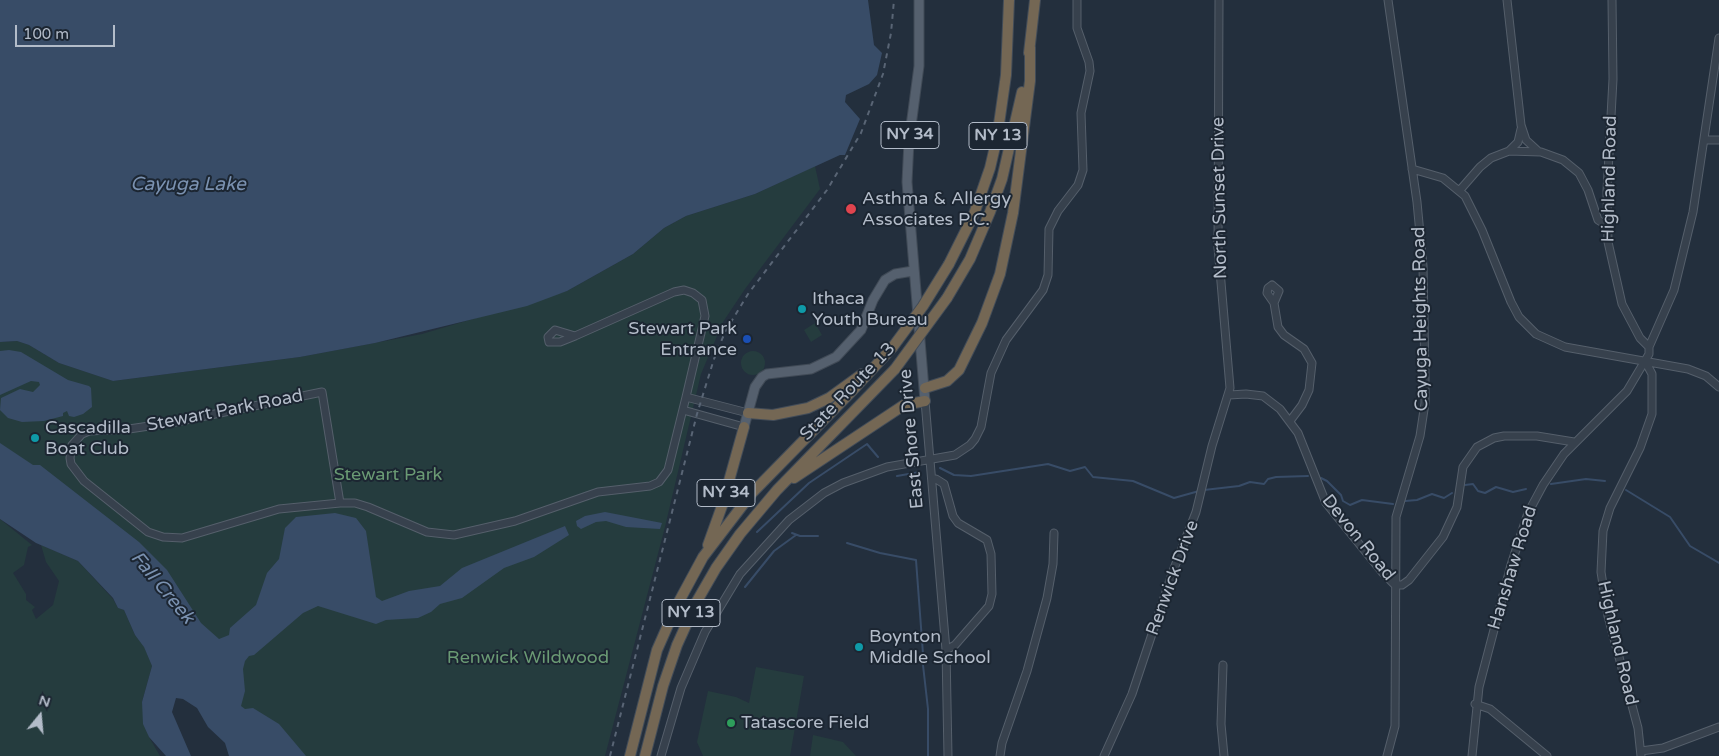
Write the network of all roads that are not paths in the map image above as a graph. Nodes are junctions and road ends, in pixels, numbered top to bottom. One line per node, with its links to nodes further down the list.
1 (919, 0): 19 (main road, East Shore Drive / NY 34)
2 (1009, 0): 23 (highway, State Route 13 / NY 13, bridge)
3 (1035, 0): 10 (highway, State Route 13 / NY 13)
4 (1077, 0): 35 (street)
5 (1219, 0): 27 (street, North Sunset Drive)
6 (1388, 0): 16 (street, Cayuga Heights Road)
7 (1507, 0): 11 (street)
8 (1612, 0): 18 (street, Highland Road)
9 (1719, 38): 12 (street, Hanshaw Road)
10 (1030, 47): 25 (highway); 37 (highway, State Route 13 / NY 13, bridge)
11 (1522, 129): 14 (street); 15 (street)
12 (1705, 140): 13 (street); 22 (street, Hanshaw Road)
13 (1719, 140)
14 (1509, 151): 15 (street); 17 (street)
15 (1541, 152): 18 (street)
16 (1412, 169): 17 (street); 41 (street, Cayuga Heights Road)
17 (1460, 190): 24 (street)
18 (1606, 225): 22 (street, Highland Road)
19 (913, 271): 25 (main road, East Shore Drive / NY 34); 31 (main road, NY 34)
20 (1274, 303): 32 (street)
21 (575, 336): 28 (street, Stewart Park Road)
22 (1650, 347): 24 (street, Hanshaw Road)
23 (880, 360): 31 (highway); 40 (highway, State Route 13 / NY 13)
24 (1645, 361): 26 (street); 34 (street, Hanshaw Road); 46 (street, Highland Road)
25 (924, 388): 29 (main road, East Shore Drive / NY 34)
26 (1719, 388)
27 (1229, 395): 32 (street, Devon Road); 52 (street, Renwick Drive)
28 (686, 397): 30 (street, Stewart Park Road); 31 (street)
29 (925, 400): 35 (street, East Shore Drive); 37 (highway, NY 34)
30 (683, 410): 33 (street); 38 (street, Stewart Park Road)
31 (748, 413): 33 (main road, NY 34)
32 (1290, 421): 41 (street, Devon Road)
33 (744, 426): 40 (highway, NY 34)
34 (1574, 442): 41 (street, Devon Road); 44 (street, Hanshaw Road)
35 (930, 460): 36 (street, East Shore Drive); 49 (street)
36 (932, 479): 42 (street, East Shore Drive); 42 (street)
37 (777, 490): 48 (highway, State Route 13 / NY 13)
38 (340, 503): 38 (street, Stewart Park Road)
39 (1054, 533): 51 (street)
40 (703, 557): 47 (highway, State Route 13 / NY 13)
41 (1395, 585): 54 (street, Cayuga Heights Road)
42 (946, 650): 50 (street, East Shore Drive)
43 (1223, 664): 53 (street)
44 (1476, 704): 55 (street, Hanshaw Road); 56 (street)
45 (1719, 727): 46 (street)
46 (1641, 753)
47 (630, 756)
48 (645, 756)
49 (661, 756)
50 (948, 756)
51 (1000, 756)
52 (1104, 756)
53 (1224, 756)
54 (1387, 756)
55 (1472, 756)
56 (1547, 756)

